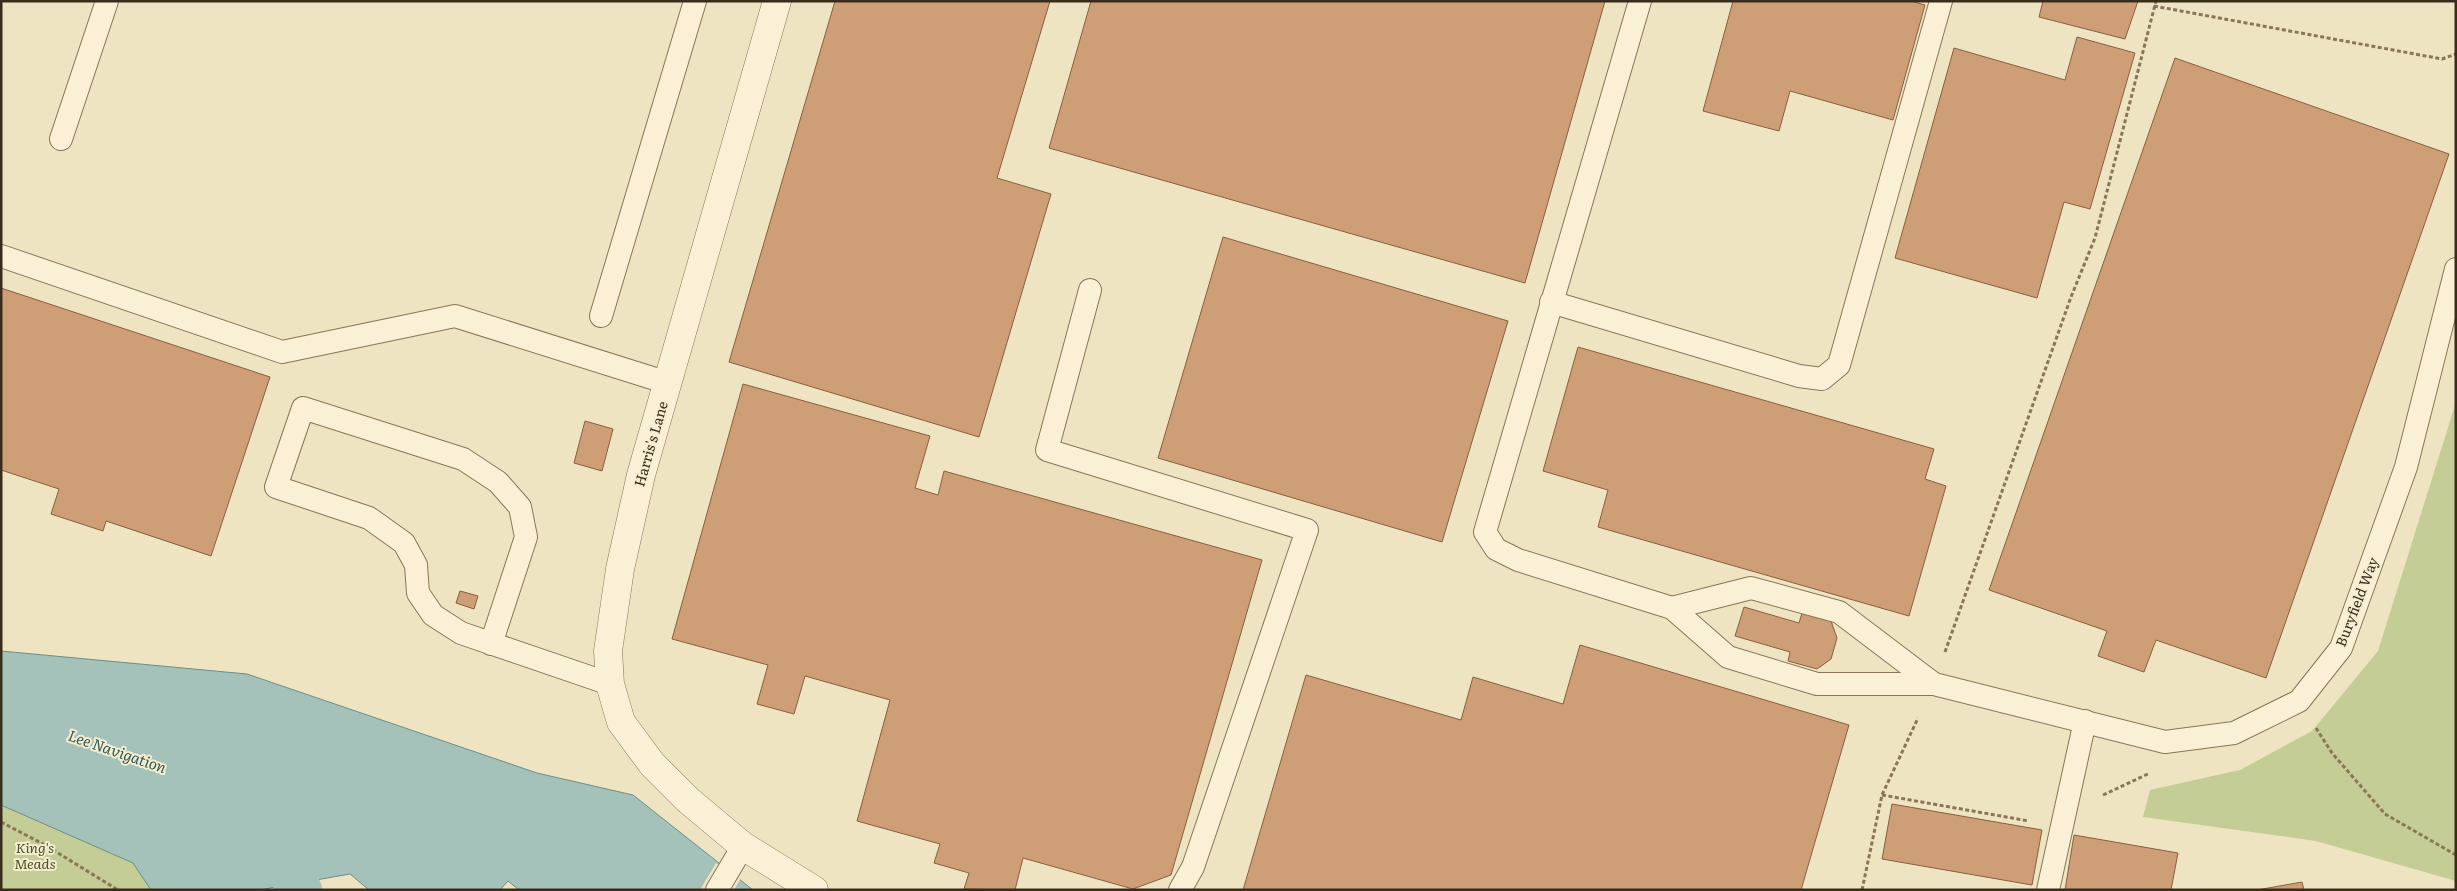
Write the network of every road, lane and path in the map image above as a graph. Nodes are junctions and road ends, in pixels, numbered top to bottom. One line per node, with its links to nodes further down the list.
1 (107, 1): 9 (lane)
2 (695, 1): 14 (lane)
3 (777, 1): 15 (street, Harris's Lane)
4 (1640, 1): 13 (lane)
5 (1941, 1): 13 (lane)
6 (2156, 1): 7 (path)
7 (2154, 6): 8 (path); 19 (path)
8 (2456, 54)
9 (61, 139)
10 (1, 256): 15 (lane)
11 (2456, 269): 20 (lane, Buryfield Way)
12 (1090, 290): 28 (lane)
13 (1551, 302): 16 (lane)
14 (601, 316)
15 (668, 383): 18 (street, Harris's Lane)
16 (1672, 608): 19 (lane); 19 (lane)
17 (491, 644): 17 (lane); 18 (lane)
18 (610, 684): 23 (street, Harris's Lane)
19 (1934, 684): 21 (lane, Buryfield Way); 29 (path)
20 (2299, 701): 21 (lane, Buryfield Way); 24 (path)
21 (2085, 721): 30 (lane)
22 (1, 822): 25 (path)
23 (743, 846): 26 (lane); 27 (street, Harris's Lane)
24 (2456, 855)
25 (118, 890)
26 (717, 890)
27 (814, 890)
28 (1180, 890)
29 (1862, 890)
30 (2048, 890)

